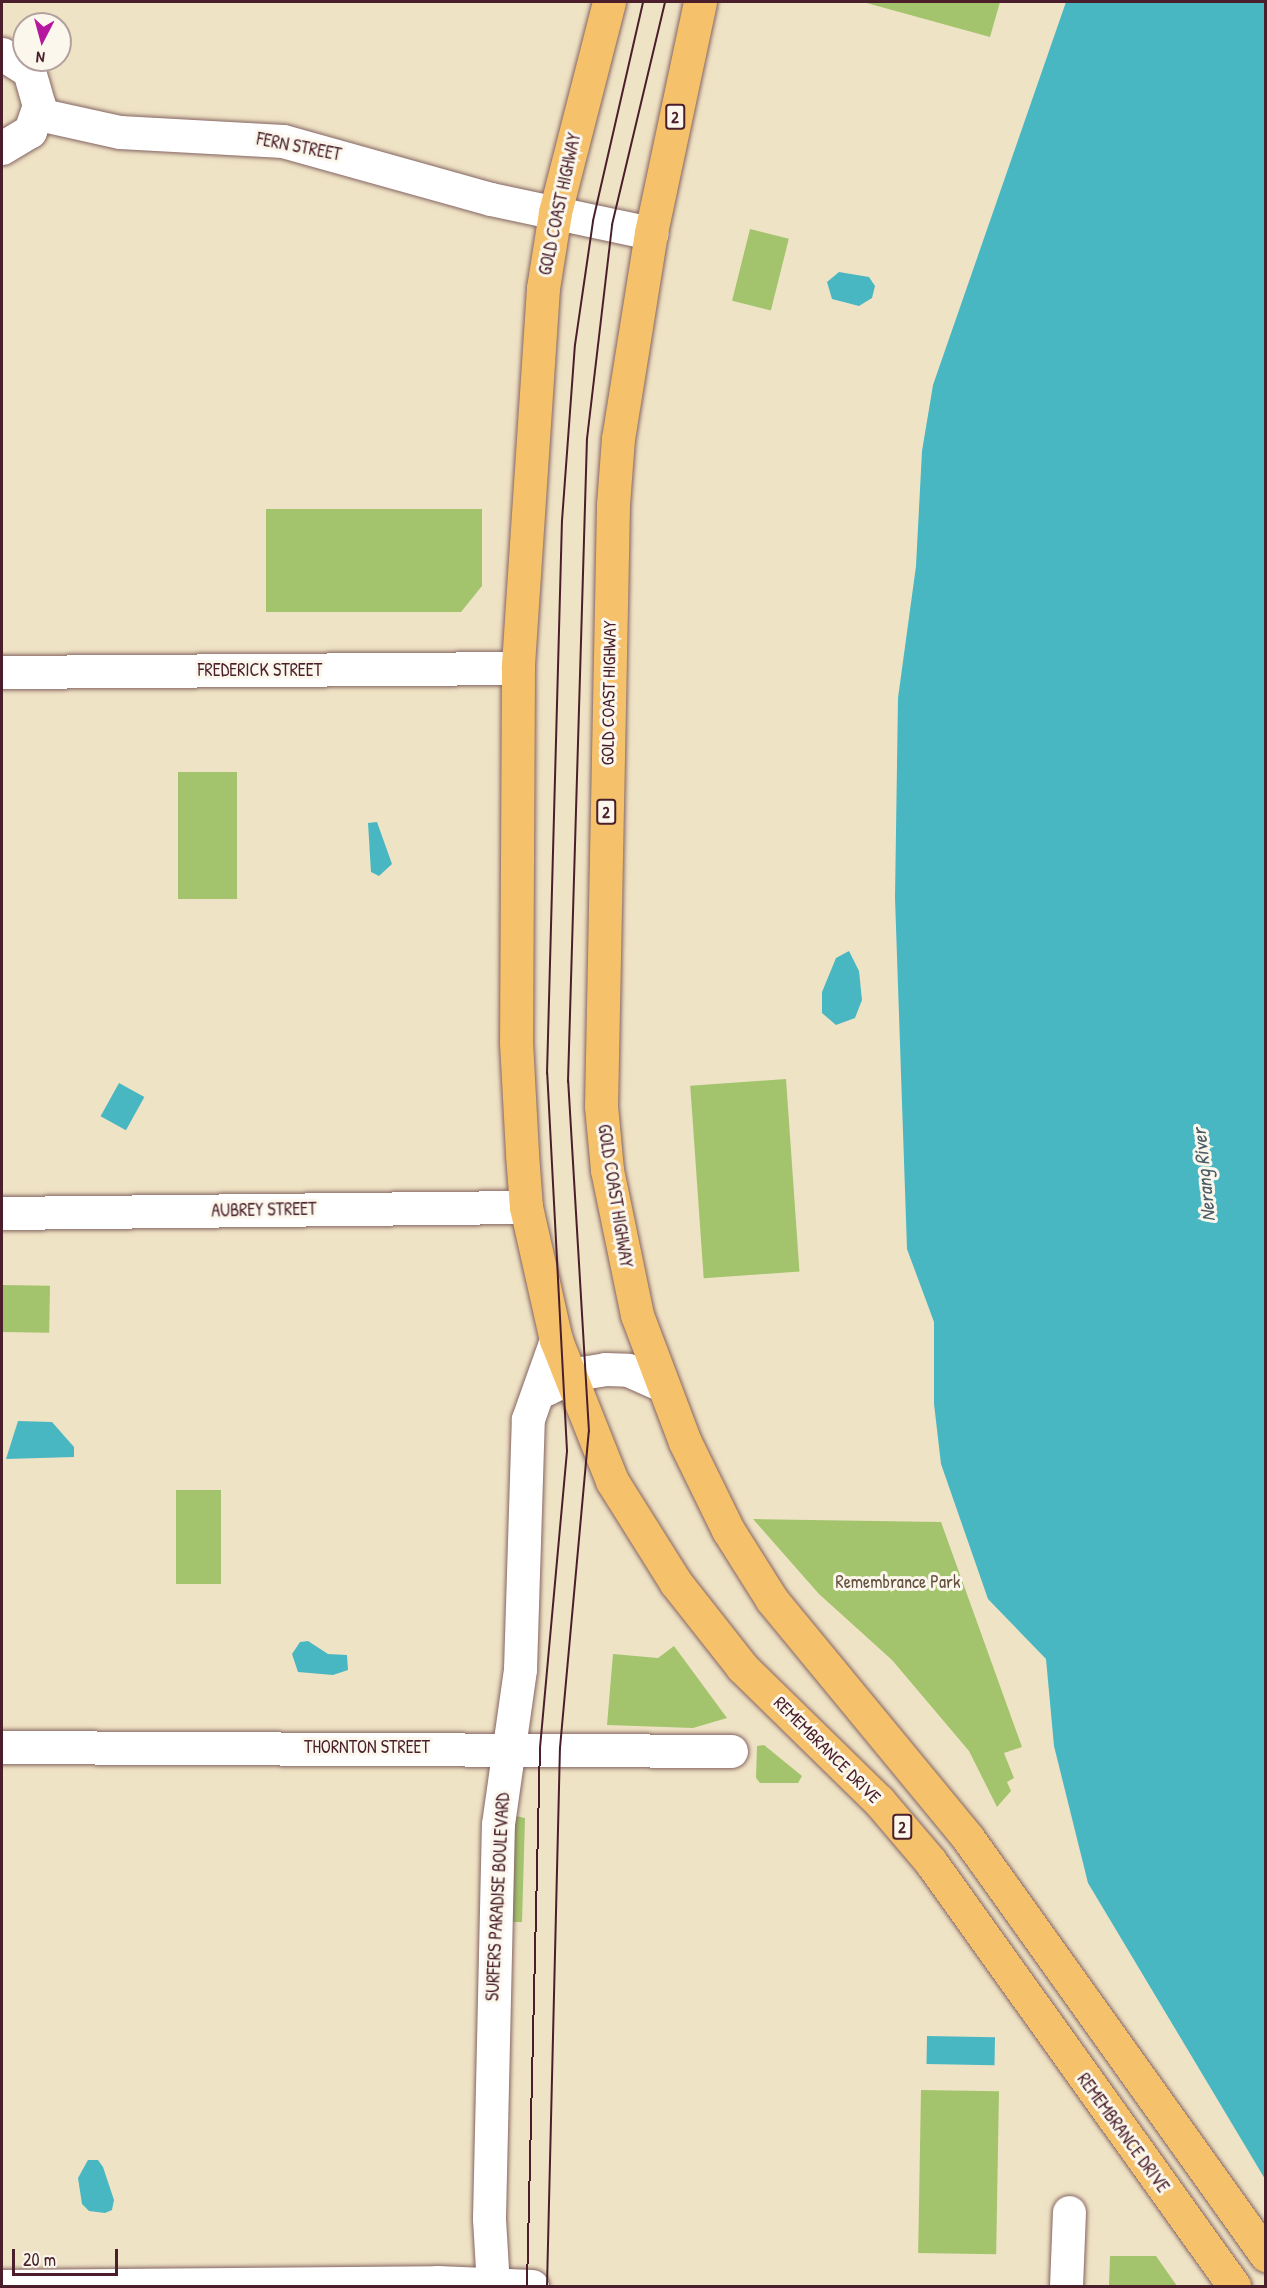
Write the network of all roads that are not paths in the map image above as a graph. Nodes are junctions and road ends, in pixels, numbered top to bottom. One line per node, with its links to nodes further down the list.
1 (609, 2): 6 (highway, GOLD COAST HIGHWAY / 2)
2 (700, 2): 7 (highway, GOLD COAST HIGHWAY / 2)
3 (2, 54): 4 (street)
4 (38, 114): 5 (street); 6 (street, FERN STREET)
5 (2, 148)
6 (555, 213): 7 (street, FERN STREET); 8 (highway, GOLD COAST HIGHWAY / 2)
7 (651, 233): 14 (highway, GOLD COAST HIGHWAY / 2)
8 (518, 668): 9 (street, FREDERICK STREET); 10 (highway, GOLD COAST HIGHWAY / 2)
9 (2, 672)
10 (526, 1207): 11 (street, AUBREY STREET); 12 (highway, GOLD COAST HIGHWAY / 2)
11 (2, 1213)
12 (556, 1340): 13 (highway, GOLD COAST HIGHWAY / 2); 15 (street, SURFERS PARADISE BOULEVARD)
13 (567, 1377): 14 (street); 15 (street); 25 (highway, REMEMBRANCE DRIVE / 2)
14 (662, 1385): 20 (highway, 2)
15 (535, 1401): 17 (street, SURFERS PARADISE BOULEVARD)
16 (2, 1747): 17 (street, THORNTON STREET)
17 (509, 1747): 18 (street, THORNTON STREET); 21 (street, SURFERS PARADISE BOULEVARD)
18 (731, 1751)
19 (1069, 2212): 24 (street)
20 (1266, 2255)
21 (493, 2285): 22 (street); 23 (street)
22 (2, 2286)
23 (532, 2286)
24 (1066, 2286)
25 (1234, 2286)

